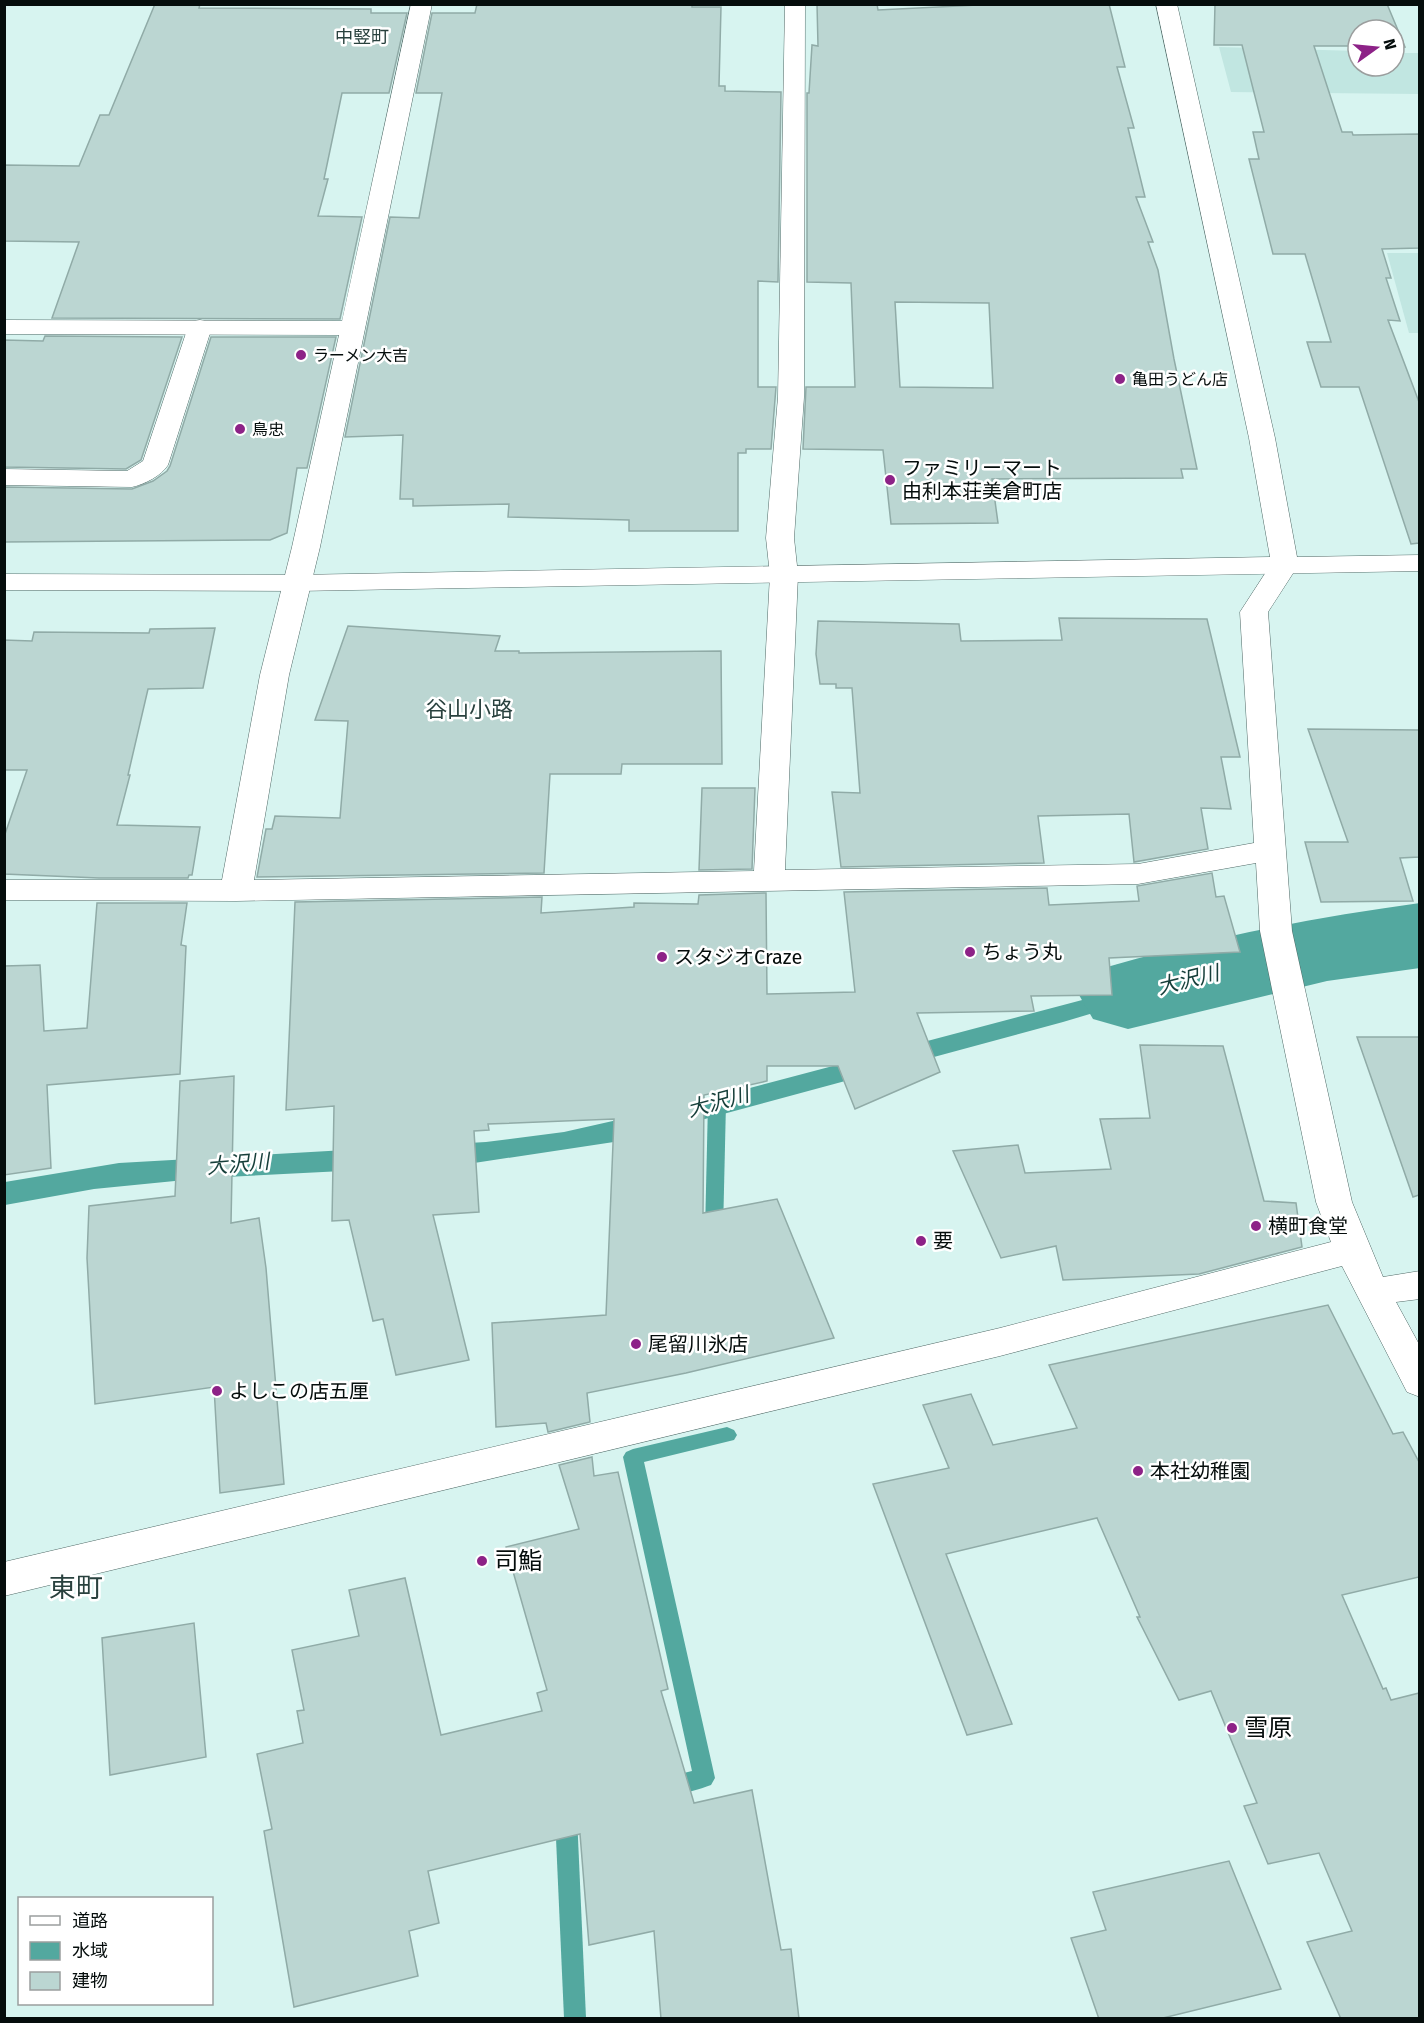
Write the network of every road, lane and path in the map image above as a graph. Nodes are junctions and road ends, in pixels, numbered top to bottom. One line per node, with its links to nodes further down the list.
1 (422, 4): 6 (street)
2 (795, 4): 10 (street)
3 (1166, 4): 9 (street)
4 (4, 327): 5 (street)
5 (200, 327): 6 (street); 7 (street)
6 (353, 328): 12 (street)
7 (4, 477)
8 (1419, 563): 9 (street)
9 (1285, 564): 10 (street); 13 (street)
10 (784, 575): 12 (street); 14 (street)
11 (4, 582): 12 (street)
12 (296, 582): 16 (street)
13 (1269, 850): 14 (street); 17 (street)
14 (769, 881): 16 (street)
15 (4, 890): 16 (street)
16 (236, 891)
17 (1352, 1250): 19 (street); 21 (street)
18 (1419, 1285): 19 (street)
19 (1372, 1292): 20 (street)
20 (1419, 1382)
21 (4, 1579)

